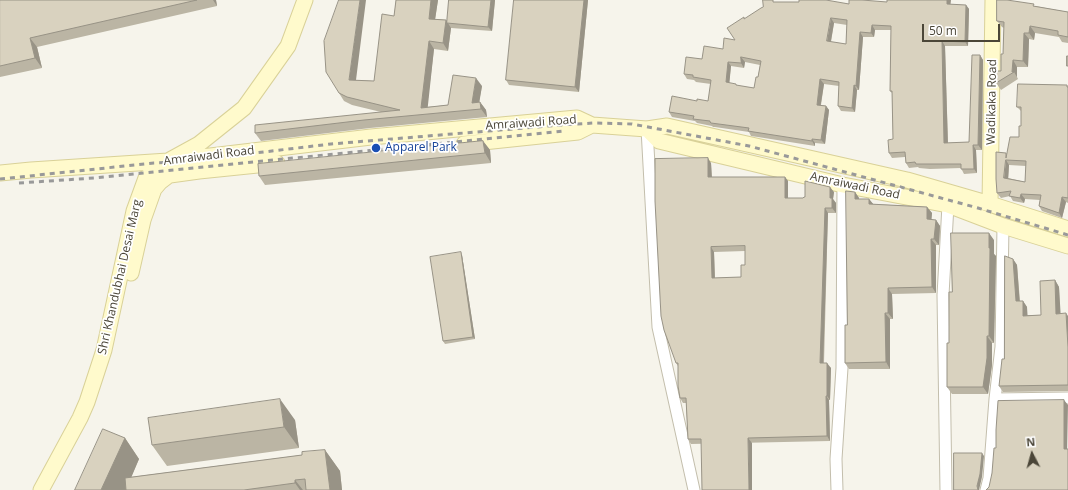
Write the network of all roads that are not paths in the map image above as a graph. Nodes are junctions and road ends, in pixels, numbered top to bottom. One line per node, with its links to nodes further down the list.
1 (305, 0): 10 (main road, Shri Khandubhai Desai Marg)
2 (313, 0): 7 (main road, Shri Khandubhai Desai Marg)
3 (993, 0): 14 (main road, Wadikaka Road)
4 (592, 125): 5 (main road, Amraiwadi Road); 6 (main road); 7 (main road, Amraiwadi Road)
5 (647, 129): 13 (main road, Amraiwadi Road); 14 (main road); 24 (street)
6 (452, 145)
7 (191, 158): 10 (main road, Shri Khandubhai Desai Marg)
8 (294, 161): 10 (main road)
9 (118, 164): 10 (main road, Amraiwadi Road); 11 (main road, Amraiwadi Road); 12 (main road)
10 (168, 168): 12 (main road); 17 (main road, Shri Khandubhai Desai Marg)
11 (0, 173)
12 (146, 178): 17 (main road, Shri Khandubhai Desai Marg)
13 (843, 185): 15 (main road, Amraiwadi Road); 25 (street)
14 (990, 204): 18 (main road)
15 (948, 205): 16 (main road, Amraiwadi Road); 26 (street)
16 (1003, 226): 19 (main road, Amraiwadi Road); 21 (street)
17 (136, 228): 22 (main road, Shri Khandubhai Desai Marg); 23 (main road, Shri Khandubhai Desai Marg)
18 (1068, 229)
19 (1068, 246)
20 (1068, 398): 21 (street)
21 (995, 399): 27 (street)
22 (41, 490)
23 (51, 490)
24 (694, 490)
25 (837, 490)
26 (946, 490)
27 (986, 490)

